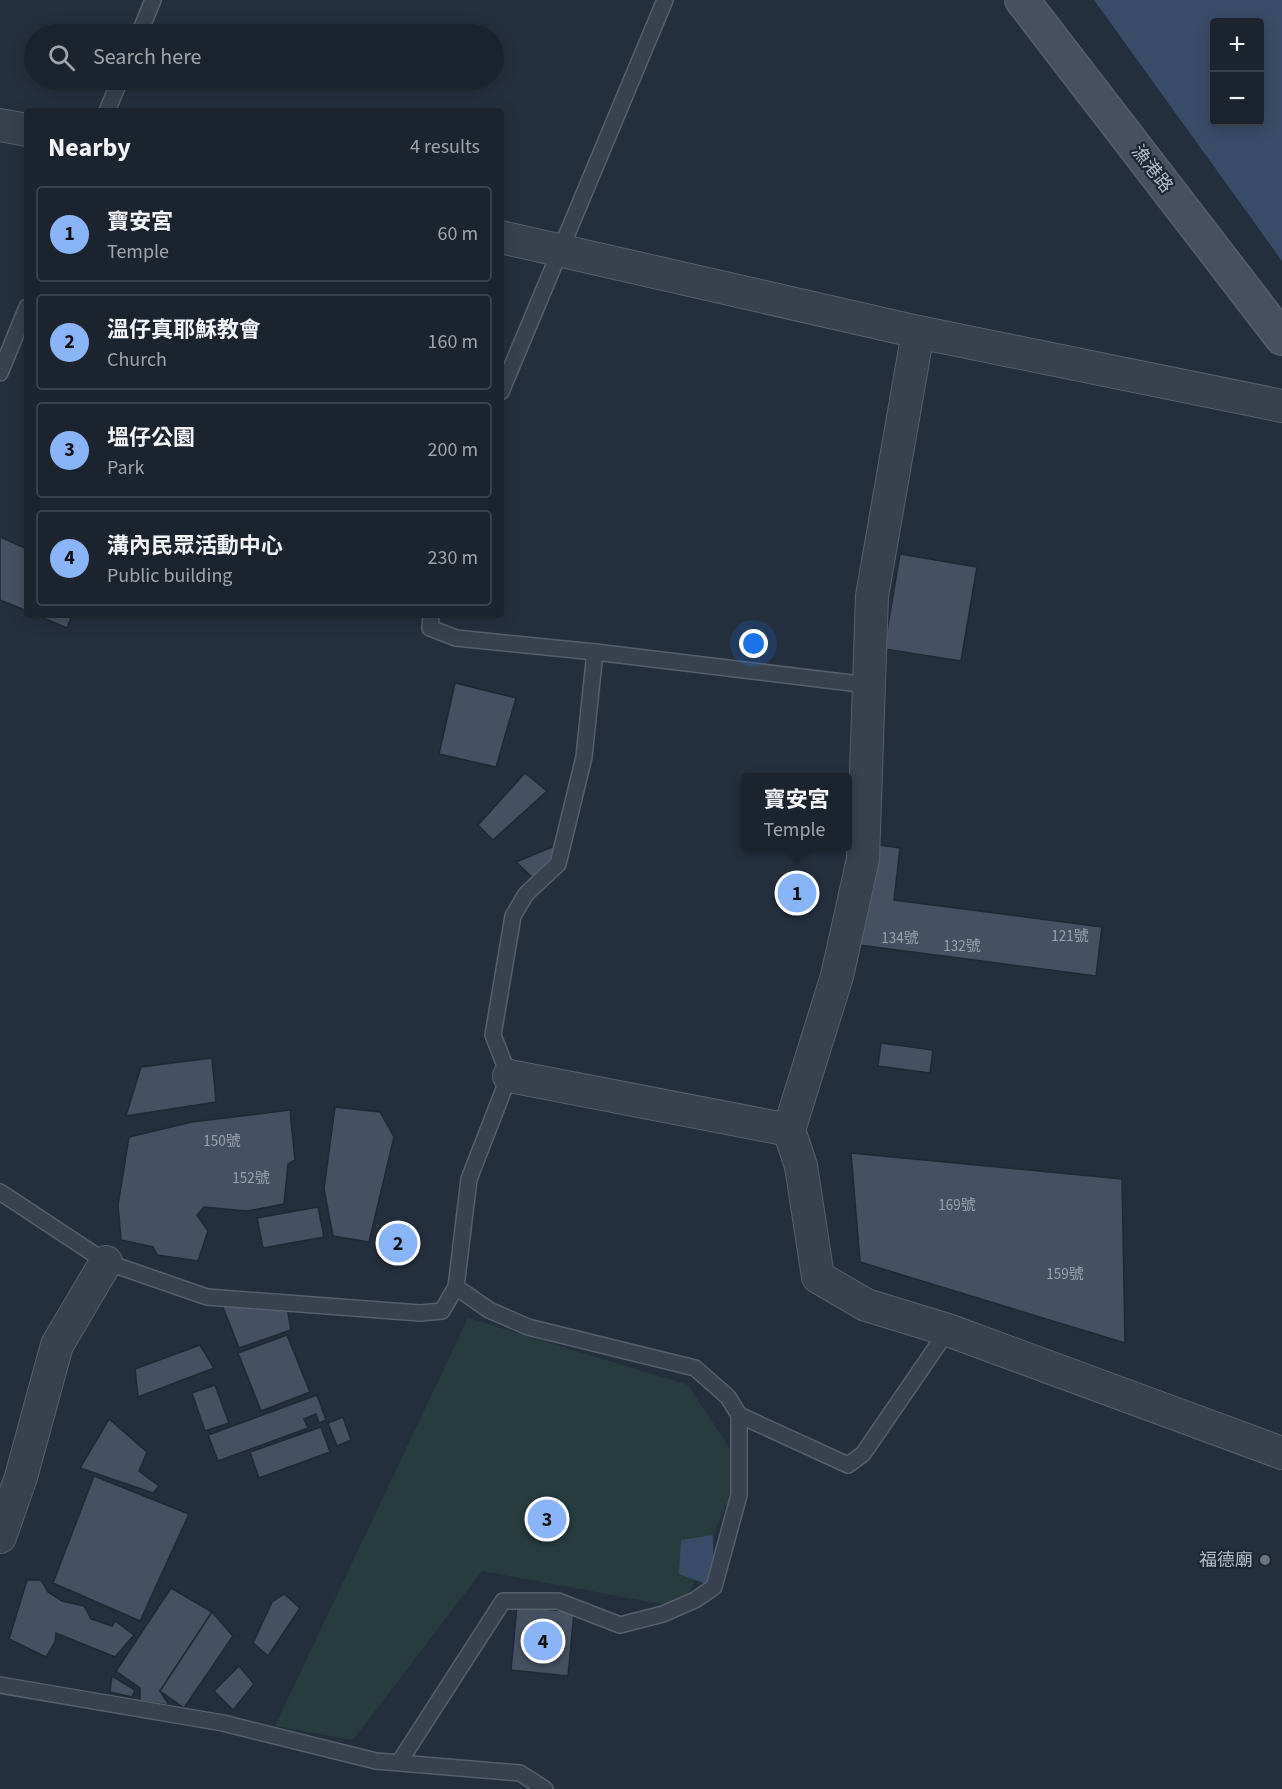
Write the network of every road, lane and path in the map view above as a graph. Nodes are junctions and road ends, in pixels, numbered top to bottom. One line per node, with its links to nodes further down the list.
1 (153, 0): 4 (lane)
2 (665, 0): 10 (lane)
3 (1022, 0): 13 (street, 漁港路)
4 (143, 24)
5 (116, 90): 6 (lane)
6 (108, 108)
7 (0, 125): 8 (street)
8 (24, 129)
9 (504, 238): 10 (street)
10 (560, 251): 12 (street); 15 (lane)
11 (24, 314): 14 (lane)
12 (918, 332): 16 (street); 19 (street)
13 (1282, 338)
14 (0, 373)
15 (504, 385)
16 (1282, 406)
17 (430, 618): 18 (lane)
18 (595, 652): 19 (lane); 20 (lane)
19 (868, 685): 21 (street)
20 (509, 1076): 21 (street); 24 (lane)
21 (789, 1130): 25 (street)
22 (0, 1192): 23 (lane)
23 (105, 1262): 24 (lane); 28 (street)
24 (456, 1287): 26 (lane)
25 (948, 1330): 26 (lane); 27 (street)
26 (738, 1415): 30 (lane)
27 (1282, 1453)
28 (0, 1537)
29 (0, 1685): 30 (lane)
30 (400, 1761): 31 (lane)
31 (545, 1789)

